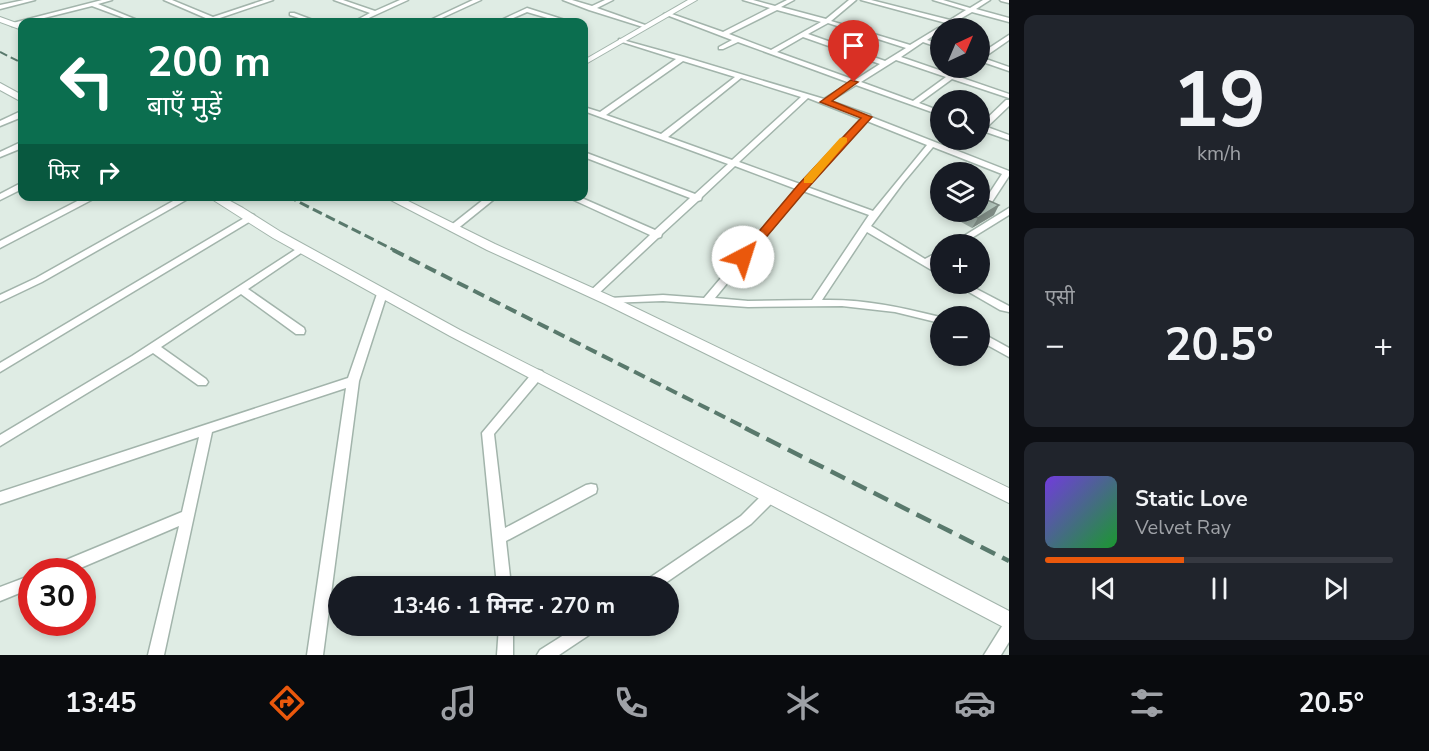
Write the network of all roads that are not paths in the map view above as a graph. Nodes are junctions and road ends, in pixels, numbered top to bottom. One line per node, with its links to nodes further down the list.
1 (32, 0): 22 (street)
2 (109, 0): 21 (street)
3 (167, 0): 31 (street)
4 (250, 0): 20 (street)
5 (270, 0): 20 (street)
6 (337, 0): 26 (street)
7 (405, 0): 26 (street)
8 (478, 0): 35 (street)
9 (566, 0): 24 (street)
10 (610, 0): 24 (street)
11 (693, 0): 28 (street)
12 (746, 0): 23 (street)
13 (791, 0): 23 (street)
14 (853, 0): 42 (street)
15 (864, 0): 38 (street)
16 (936, 0): 25 (street)
17 (987, 0): 25 (street)
18 (1003, 0): 19 (street)
19 (1009, 2)
20 (260, 3): 32 (street)
21 (91, 4): 29 (street); 30 (street)
22 (0, 8)
23 (777, 8): 42 (street); 47 (street)
24 (591, 9): 46 (street)
25 (972, 10): 39 (street); 41 (street)
26 (375, 13): 34 (street)
27 (292, 14): 33 (street)
28 (667, 14): 46 (street); 47 (street)
29 (36, 18)
30 (129, 18)
31 (212, 18)
32 (217, 18)
33 (304, 18)
34 (364, 18)
35 (438, 18)
36 (509, 18): 37 (street)
37 (553, 18)
38 (935, 18)
39 (958, 18)
40 (0, 19): 44 (street)
41 (1009, 20)
42 (827, 21): 48 (street); 55 (street)
43 (18, 22): 44 (street)
44 (12, 24): 45 (street)
45 (18, 26)
46 (645, 26): 52 (street)
47 (725, 34): 51 (street)
48 (803, 35): 58 (street); 63 (street)
49 (930, 35): 53 (street)
50 (1009, 37): 57 (street)
51 (738, 39): 56 (street); 58 (street)
52 (621, 40): 60 (street); 61 (street)
53 (922, 40): 54 (street); 55 (street)
54 (930, 43)
55 (910, 47): 59 (street)
56 (721, 48)
57 (990, 51)
58 (772, 52): 69 (street)
59 (895, 57): 63 (street); 64 (street)
60 (682, 58): 66 (street); 79 (street)
61 (588, 61)
62 (990, 62): 65 (street)
63 (885, 63): 69 (street)
64 (930, 69)
65 (1009, 69)
66 (740, 76): 71 (street); 85 (street)
67 (948, 78): 76 (street)
68 (957, 78): 72 (street)
69 (854, 82): 74 (street); 76 (street)
70 (2, 90): 73 (street)
71 (806, 96): 74 (street); 93 (street)
72 (1009, 96)
73 (18, 97)
74 (824, 102): 81 (street)
75 (1009, 102): 82 (street)
76 (913, 104): 78 (street)
77 (588, 110): 79 (street)
78 (930, 110)
79 (601, 115): 85 (street)
80 (18, 116): 83 (street)
81 (867, 117): 87 (street); 95 (street)
82 (990, 119)
83 (0, 124)
84 (990, 131): 86 (street)
85 (663, 137): 93 (street)
86 (1009, 138)
87 (930, 143)
88 (930, 146): 107 (street)
89 (18, 147): 91 (street)
90 (948, 150): 94 (street)
91 (0, 155)
92 (588, 156): 98 (street)
93 (734, 163): 95 (street); 98 (street)
94 (1008, 173): 99 (street)
95 (802, 187): 107 (street); 123 (street)
96 (18, 188): 97 (street)
97 (0, 197)
98 (698, 198): 112 (street)
99 (990, 199)
100 (85, 201): 113 (street)
101 (180, 201): 122 (street)
102 (221, 201): 108 (street)
103 (398, 201): 110 (street)
104 (488, 201): 110 (street)
105 (580, 201): 112 (street)
106 (1009, 211): 111 (street)
107 (874, 214): 109 (street)
108 (251, 218): 114 (street); 132 (street)
109 (865, 227): 116 (street); 125 (street)
110 (453, 228): 119 (street)
111 (972, 234)
112 (658, 235): 119 (street)
113 (0, 245)
114 (301, 249): 118 (street); 120 (street)
115 (930, 260): 116 (street)
116 (926, 263): 117 (street)
117 (930, 266)
118 (241, 289): 128 (street); 130 (street)
119 (593, 293): 124 (street)
120 (382, 294): 133 (street); 134 (street)
121 (978, 294): 126 (street)
122 (0, 299)
123 (708, 300): 124 (street); 125 (street)
124 (610, 301): 140 (street)
125 (816, 302): 127 (street)
126 (1009, 309)
127 (930, 318)
128 (300, 331)
129 (990, 342): 131 (street)
130 (153, 347): 135 (street); 137 (street)
131 (1009, 352)
132 (0, 368)
133 (538, 374): 139 (street); 143 (street)
134 (353, 381): 136 (street); 154 (street)
135 (202, 382)
136 (207, 429): 141 (street); 142 (street)
137 (0, 441)
138 (591, 489): 143 (street)
139 (771, 495): 146 (street); 149 (street)
140 (1009, 496)
141 (0, 498)
142 (187, 516): 144 (street); 153 (street)
143 (500, 537): 145 (street)
144 (87, 558)
145 (503, 576)
146 (665, 576)
147 (18, 587): 148 (street)
148 (0, 594)
149 (1009, 621)
150 (1009, 628): 157 (street)
151 (506, 636): 155 (street)
152 (574, 636): 156 (street)
153 (156, 655)
154 (315, 655)
155 (505, 655)
156 (545, 655)
157 (992, 655)

